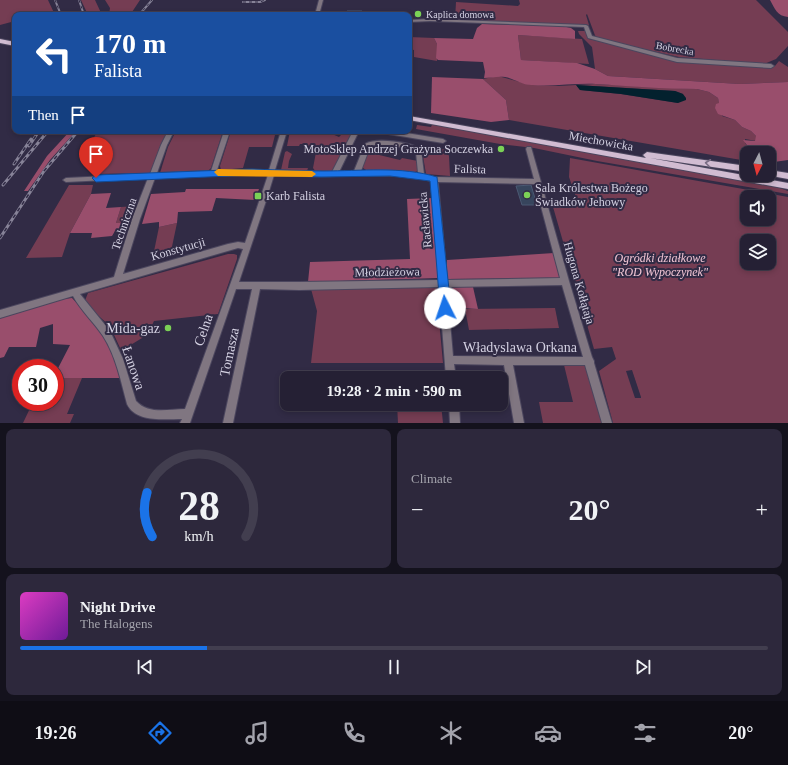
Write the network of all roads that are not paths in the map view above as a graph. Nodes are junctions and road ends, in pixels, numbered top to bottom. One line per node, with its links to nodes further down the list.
1 (321, 0): 2 (street)
2 (318, 12)
3 (412, 21): 8 (street, Bobrecka)
4 (0, 41): 5 (main road)
5 (12, 43)
6 (0, 45): 7 (main road)
7 (12, 47)
8 (770, 66)
9 (412, 114): 18 (main road, Miechowicka, one-way to 9)
10 (412, 118): 19 (main road, Miechowicka)
11 (170, 134): 25 (street, Techniczna)
12 (226, 134): 20 (street)
13 (283, 134): 21 (street)
14 (354, 134): 23 (street)
15 (400, 134): 16 (street)
16 (443, 141)
17 (529, 149): 32 (street, Hugona Kołłątaja)
18 (740, 168)
19 (740, 171)
20 (213, 173): 21 (street, Falista); 25 (street, Falista)
21 (273, 173): 23 (street, Falista); 35 (street)
22 (357, 173): 23 (street, Falista); 26 (street, Falista); 26 (street)
23 (334, 174)
24 (788, 175): 27 (main road, Miechowicka)
25 (153, 176): 30 (street, Falista); 36 (street, Techniczna)
26 (421, 176): 28 (street, Falista)
27 (776, 176)
28 (434, 179): 32 (street, Falista); 38 (street, Racławicka)
29 (776, 179): 33 (main road, Miechowicka)
30 (66, 180)
31 (776, 180): 34 (main road)
32 (538, 182): 37 (street, Hugona Kołłątaja)
33 (788, 186)
34 (788, 189)
35 (247, 246): 36 (street, Konstytucji); 39 (street, Celna)
36 (117, 280): 41 (street, Konstytucji)
37 (565, 281): 38 (street, Młodzieżowa); 44 (street, Hugona Kołłątaja)
38 (443, 283): 40 (street, Młodzieżowa); 43 (street, Racławicka)
39 (233, 285): 40 (street, Młodzieżowa); 48 (street, Celna)
40 (257, 286): 50 (street, Tomasza)
41 (75, 292): 42 (street, Konstytucji); 48 (street, Łanowa)
42 (0, 314)
43 (450, 360): 45 (street, Władyslawa Orkana); 46 (street, Racławicka)
44 (590, 361): 45 (street, Władyslawa Orkana); 53 (street, Hugona Kołłątaja)
45 (508, 362): 52 (street)
46 (451, 371)
47 (454, 411): 51 (street)
48 (188, 414): 49 (street, Celna)
49 (185, 423)
50 (228, 423)
51 (455, 423)
52 (518, 423)
53 (607, 423)

